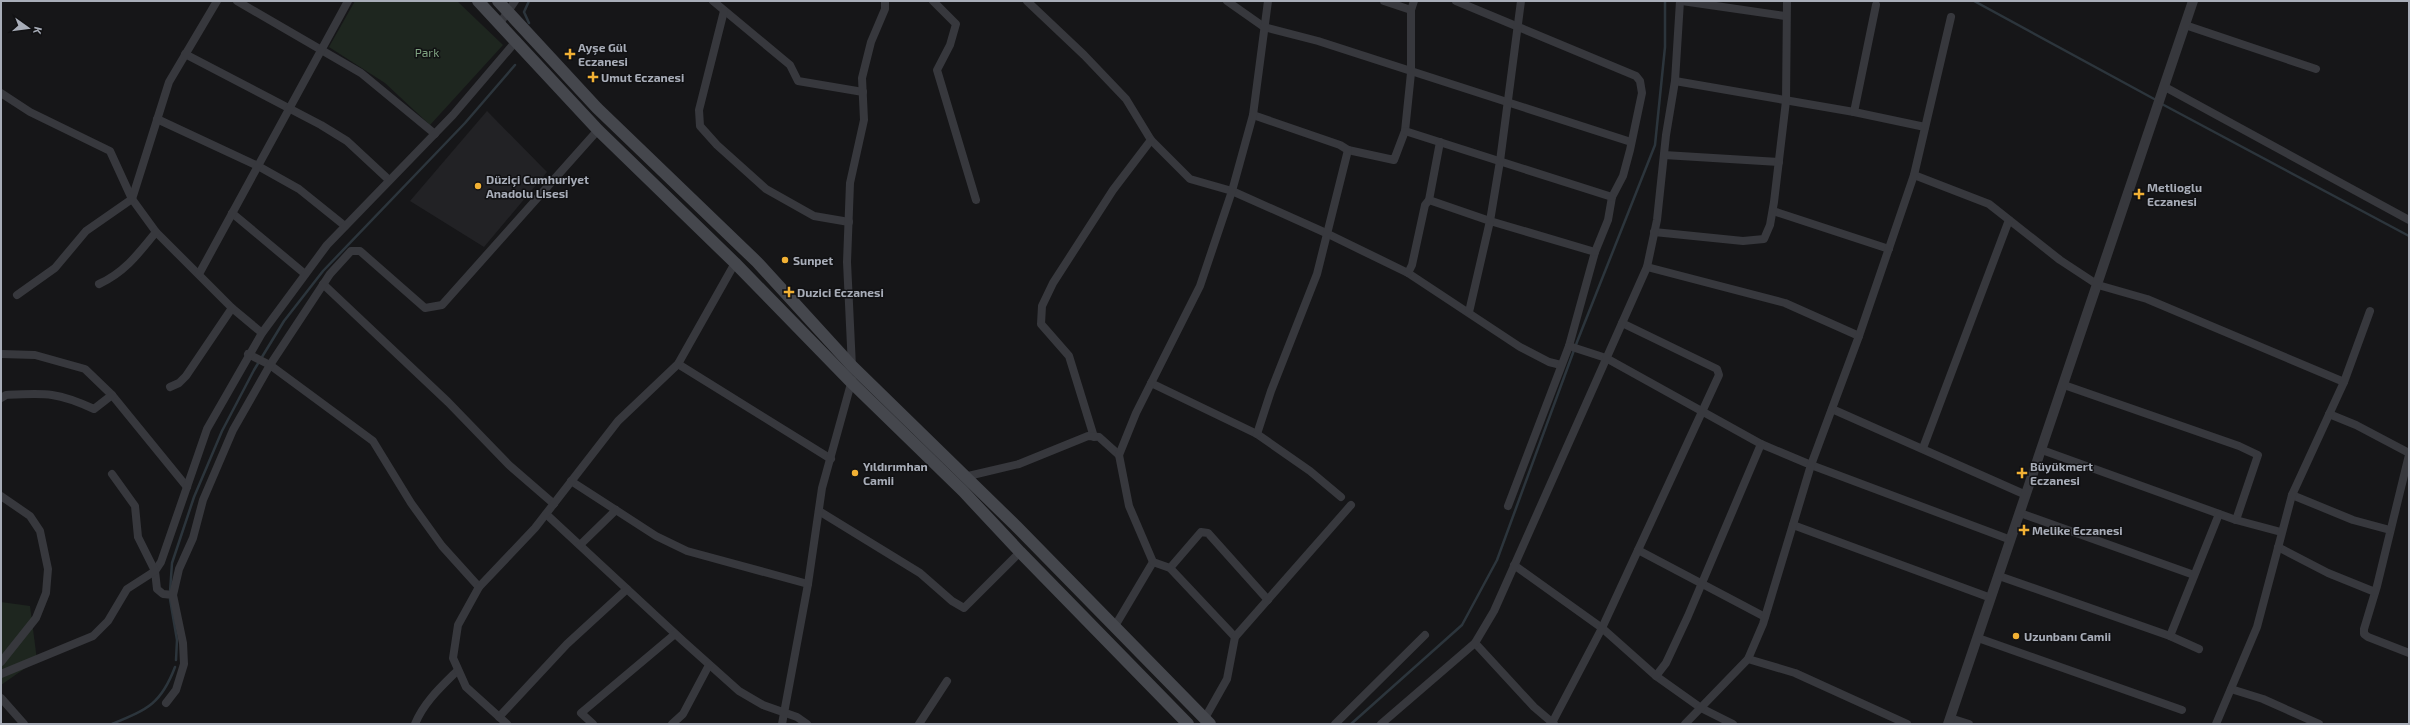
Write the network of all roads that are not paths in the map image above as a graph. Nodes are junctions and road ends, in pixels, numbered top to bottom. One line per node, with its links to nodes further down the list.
1 (217, 1): 32 (street)
2 (237, 1): 31 (street)
3 (348, 1): 31 (street)
4 (478, 1): 26 (main road)
5 (498, 1): 23 (main road)
6 (515, 1): 23 (street)
7 (713, 1): 22 (street)
8 (885, 1): 37 (street)
9 (933, 1): 62 (street)
10 (1026, 1): 49 (street)
11 (1227, 1): 29 (street)
12 (1268, 1): 29 (street)
13 (1384, 1): 21 (street)
14 (1414, 1): 21 (street)
15 (1456, 1): 28 (street)
16 (1521, 1): 28 (street)
17 (1681, 1): 24 (street); 35 (street)
18 (1787, 1): 24 (street)
19 (2193, 1): 27 (street)
20 (1876, 5): 42 (street)
21 (1411, 10): 34 (street)
22 (724, 11): 37 (street); 69 (street)
23 (508, 12): 26 (street); 98 (main road)
24 (1786, 16): 40 (street)
25 (1951, 17): 45 (street)
26 (500, 23): 30 (main road)
27 (2186, 25): 33 (street); 36 (street)
28 (1517, 26): 39 (street); 51 (street)
29 (1264, 27): 34 (street); 43 (street)
30 (517, 40): 46 (main road); 48 (street)
31 (322, 50): 41 (street); 48 (street)
32 (185, 54): 41 (street); 44 (street)
33 (2316, 69)
34 (1411, 73): 39 (street); 47 (street)
35 (1675, 81): 40 (street); 53 (street)
36 (2164, 89): 67 (street); 83 (street)
37 (863, 92): 69 (street)
38 (1, 93): 61 (street)
39 (1507, 101): 51 (street); 54 (street)
40 (1786, 101): 42 (street); 55 (street)
41 (289, 107): 56 (street); 58 (street)
42 (1854, 112): 45 (street)
43 (1253, 115): 52 (street); 59 (street)
44 (157, 119): 56 (street); 61 (street)
45 (1925, 126): 57 (street)
46 (598, 130): 76 (main road); 82 (street)
47 (1405, 132): 50 (street); 52 (street)
48 (435, 134): 58 (street)
49 (1151, 140): 59 (street); 110 (street)
50 (1440, 142): 54 (street); 63 (street)
51 (1631, 142): 60 (street)
52 (1348, 150): 73 (street)
53 (1664, 155): 55 (street); 72 (street)
54 (1500, 161): 60 (street); 68 (street)
55 (1779, 162): 64 (street)
56 (258, 166): 65 (street); 70 (street)
57 (1914, 175): 66 (street); 74 (street)
58 (389, 180): 70 (street)
59 (1232, 192): 73 (street); 100 (street)
60 (1612, 197): 75 (street)
61 (132, 199): 71 (street); 84 (street)
62 (976, 200)
63 (1428, 200): 68 (street); 78 (street)
64 (1773, 211): 72 (street); 74 (street)
65 (232, 213): 79 (street); 80 (street)
66 (2009, 220): 83 (street); 112 (street)
67 (2409, 220)
68 (1490, 221): 75 (street); 87 (street)
69 (849, 222): 98 (street)
70 (345, 226): 80 (street)
71 (156, 232): 79 (street); 81 (street)
72 (1654, 232): 77 (street)
73 (1326, 233): 78 (street); 109 (street)
74 (1889, 249): 90 (street)
75 (1595, 252): 91 (street)
76 (735, 263): 96 (street); 101 (main road)
77 (1647, 267): 88 (street); 90 (street)
78 (1408, 273): 87 (street)
79 (199, 274): 85 (street)
80 (305, 274): 89 (street)
81 (99, 284)
82 (323, 284): 95 (street); 126 (street)
83 (2098, 285): 99 (street); 102 (street)
84 (17, 295)
85 (232, 308): 89 (street); 103 (street)
86 (2370, 311): 99 (street)
87 (1469, 312): 97 (street)
88 (1622, 323): 94 (street); 107 (street)
89 (262, 332): 93 (street)
90 (1859, 336): 106 (street)
91 (1570, 347): 94 (street); 97 (street)
92 (1, 354): 104 (street)
93 (248, 354): 95 (street); 121 (street)
94 (1606, 358): 107 (street); 144 (street)
95 (267, 364): 151 (street); 154 (street)
96 (678, 364): 116 (street); 120 (street)
97 (1561, 365): 128 (street)
98 (852, 366): 101 (street); 119 (main road)
99 (2344, 382): 108 (street)
100 (1151, 383): 109 (street); 114 (street)
101 (853, 384): 116 (street); 142 (main road)
102 (2064, 385): 113 (street); 134 (street)
103 (170, 387)
104 (112, 395): 105 (street); 121 (street)
105 (1, 398)
106 (1832, 409): 112 (street); 117 (street)
107 (1704, 412): 111 (street); 141 (street)
108 (2329, 414): 115 (street); 123 (street)
109 (1257, 434): 125 (street)
110 (1094, 437): 114 (street); 119 (street)
111 (1761, 444): 117 (street); 150 (street)
112 (1923, 448): 122 (street)
113 (2042, 450): 122 (street); 133 (street)
114 (1119, 454): 143 (street)
115 (2409, 454): 136 (street)
116 (831, 459): 130 (street)
117 (1811, 465): 135 (street); 138 (street)
118 (112, 474): 146 (street)
119 (964, 477): 158 (main road)
120 (571, 482): 126 (street); 129 (street)
121 (187, 487): 146 (street)
122 (2026, 495): 131 (street)
123 (2292, 495): 136 (street); 137 (street)
124 (1, 496): 169 (street)
125 (1341, 497)
126 (554, 504): 132 (street)
127 (1351, 505): 156 (street)
128 (1508, 506)
129 (616, 510): 139 (street); 149 (street)
130 (819, 511): 142 (street); 149 (street)
131 (2020, 513): 138 (street); 147 (street)
132 (546, 514): 139 (street); 151 (street)
133 (2219, 514): 134 (street); 147 (street)
134 (2236, 520): 137 (street)
135 (1793, 524): 155 (street); 157 (street)
136 (2390, 530): 153 (street)
137 (2281, 532): 140 (street)
138 (2011, 540): 148 (street)
139 (580, 545): 152 (street)
140 (2278, 547): 153 (street); 175 (street)
141 (1638, 550): 150 (street); 159 (street)
142 (1020, 552): 184 (main road)
143 (1153, 562): 145 (street); 158 (street)
144 (1514, 565): 159 (street); 165 (street)
145 (1170, 568): 156 (street); 163 (street)
146 (155, 571): 154 (street); 172 (street)
147 (2194, 575): 162 (street)
148 (1998, 576): 155 (street); 162 (street)
149 (808, 584): 180 (street)
150 (1701, 584): 157 (street); 173 (street)
151 (479, 587): 171 (street)
152 (627, 589): 160 (street); 181 (street)
153 (2375, 592): 167 (street)
154 (170, 594): 177 (street)
155 (1991, 598): 164 (street)
156 (1268, 600): 163 (street)
157 (1765, 617): 168 (street)
158 (1115, 626): 182 (main road)
159 (1602, 628): 173 (street); 185 (street)
160 (675, 634): 170 (street); 189 (street)
161 (1425, 634): 194 (street)
162 (2170, 636): 166 (street)
163 (1235, 637): 182 (street)
164 (1978, 638): 179 (street); 183 (street)
165 (1475, 643): 185 (street); 195 (street)
166 (2199, 649)
167 (2409, 653)
168 (1748, 659): 178 (street); 198 (street)
169 (1, 662)
170 (709, 665): 180 (street); 190 (street)
171 (458, 670): 181 (street); 187 (street)
172 (1, 674)
173 (1656, 676): 178 (street)
174 (947, 681): 193 (street)
175 (2231, 689): 200 (street); 201 (street)
176 (1, 698): 186 (street)
177 (166, 703)
178 (1701, 708): 196 (street); 197 (street)
179 (2182, 710)
180 (784, 713): 191 (street); 192 (street)
181 (499, 717): 188 (street)
182 (1207, 721)
183 (1949, 721): 199 (street)
184 (1186, 723)
185 (1553, 723)
186 (24, 724)
187 (415, 724)
188 (507, 724)
189 (593, 724)
190 (672, 724)
191 (782, 724)
192 (807, 724)
193 (919, 724)
194 (1335, 724)
195 (1381, 724)
196 (1685, 724)
197 (1733, 724)
198 (1907, 724)
199 (1969, 724)
200 (2216, 724)
201 (2319, 724)

